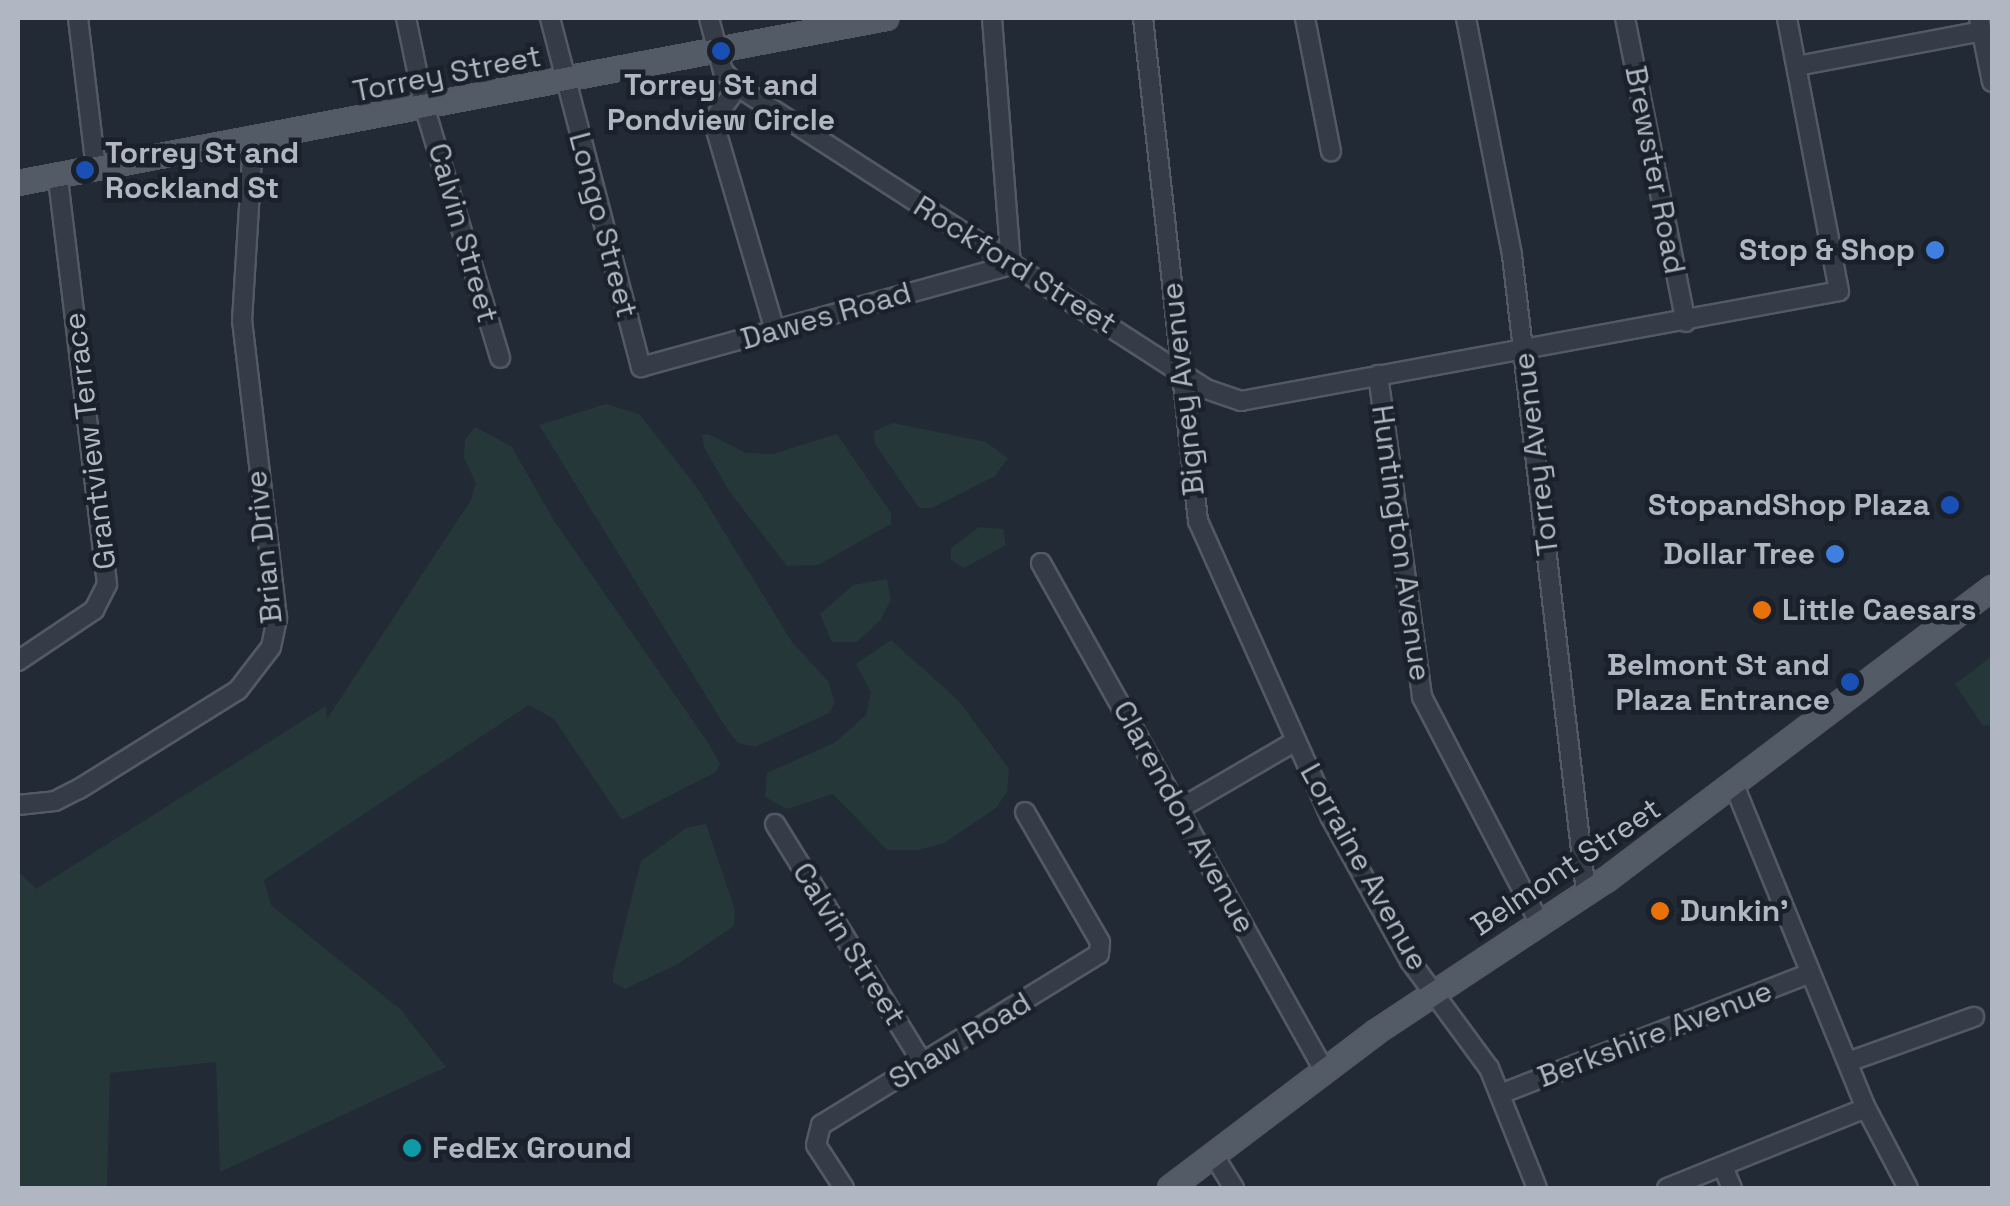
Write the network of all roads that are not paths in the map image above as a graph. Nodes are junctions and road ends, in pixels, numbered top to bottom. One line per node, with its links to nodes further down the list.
1 (78, 18): 21 (street)
2 (406, 18): 18 (street, Calvin Street)
3 (550, 18): 15 (street, Longo Street)
4 (708, 18): 13 (street, Rockford Street)
5 (886, 18): 13 (main road, Torrey Street)
6 (992, 18): 24 (street)
7 (1143, 18): 30 (street, Bigney Avenue)
8 (1304, 18): 20 (street)
9 (1466, 18): 27 (street, Torrey Avenue)
10 (1625, 18): 25 (street, Brewster Road)
11 (1787, 18): 14 (street)
12 (1981, 24): 14 (street); 16 (street)
13 (715, 50): 15 (main road, Torrey Street); 17 (street, Rockford Street)
14 (1796, 66): 25 (street, Rockford Street)
15 (564, 82): 18 (main road, Torrey Street); 29 (street, Longo Street)
16 (1992, 82)
17 (738, 87): 24 (street, Rockford Street); 26 (street)
18 (425, 108): 19 (main road, Torrey Street); 28 (street, Calvin Street)
19 (254, 141): 21 (main road, Torrey Street); 37 (street, Brian Drive)
20 (1331, 152)
21 (96, 170): 22 (main road, Torrey Street)
22 (58, 177): 23 (main road, Torrey Street); 34 (street, Grantview Terrace)
23 (18, 184)
24 (1011, 265): 26 (street, Dawes Road); 30 (street, Rockford Street)
25 (1686, 322): 27 (street, Rockford Street)
26 (775, 330): 29 (street, Dawes Road)
27 (1524, 354): 31 (street, Rockford Street); 41 (street, Torrey Avenue)
28 (500, 358)
29 (642, 367)
30 (1180, 369): 31 (street, Rockford Street); 35 (street, Bigney Avenue)
31 (1378, 375): 42 (street, Huntington Avenue)
32 (1042, 563): 38 (street, Clarendon Avenue)
33 (1992, 588): 36 (main road, Belmont Street)
34 (18, 661)
35 (1294, 742): 38 (street); 44 (street, Lorraine Avenue)
36 (1734, 785): 41 (main road, Belmont Street); 43 (street)
37 (18, 805)
38 (1181, 808): 48 (street, Clarendon Avenue)
39 (1026, 812): 47 (street, Shaw Road)
40 (775, 824): 47 (street, Calvin Street)
41 (1586, 893): 42 (main road, Belmont Street)
42 (1539, 922): 44 (main road, Belmont Street)
43 (1810, 973): 46 (street); 49 (street, Berkshire Avenue)
44 (1437, 991): 48 (main road, Belmont Street); 49 (street, Lorraine Avenue)
45 (1974, 1017): 46 (street)
46 (1848, 1062): 50 (street)
47 (923, 1064): 53 (street, Shaw Road)
48 (1324, 1072): 51 (main road, Belmont Street)
49 (1500, 1094): 56 (street, Lorraine Avenue)
50 (1866, 1108): 52 (street); 59 (street)
51 (1214, 1156): 54 (main road, Belmont Street); 55 (street)
52 (1723, 1167): 57 (street); 58 (street)
53 (844, 1188)
54 (1170, 1188)
55 (1234, 1188)
56 (1537, 1188)
57 (1667, 1188)
58 (1732, 1188)
59 (1908, 1188)

